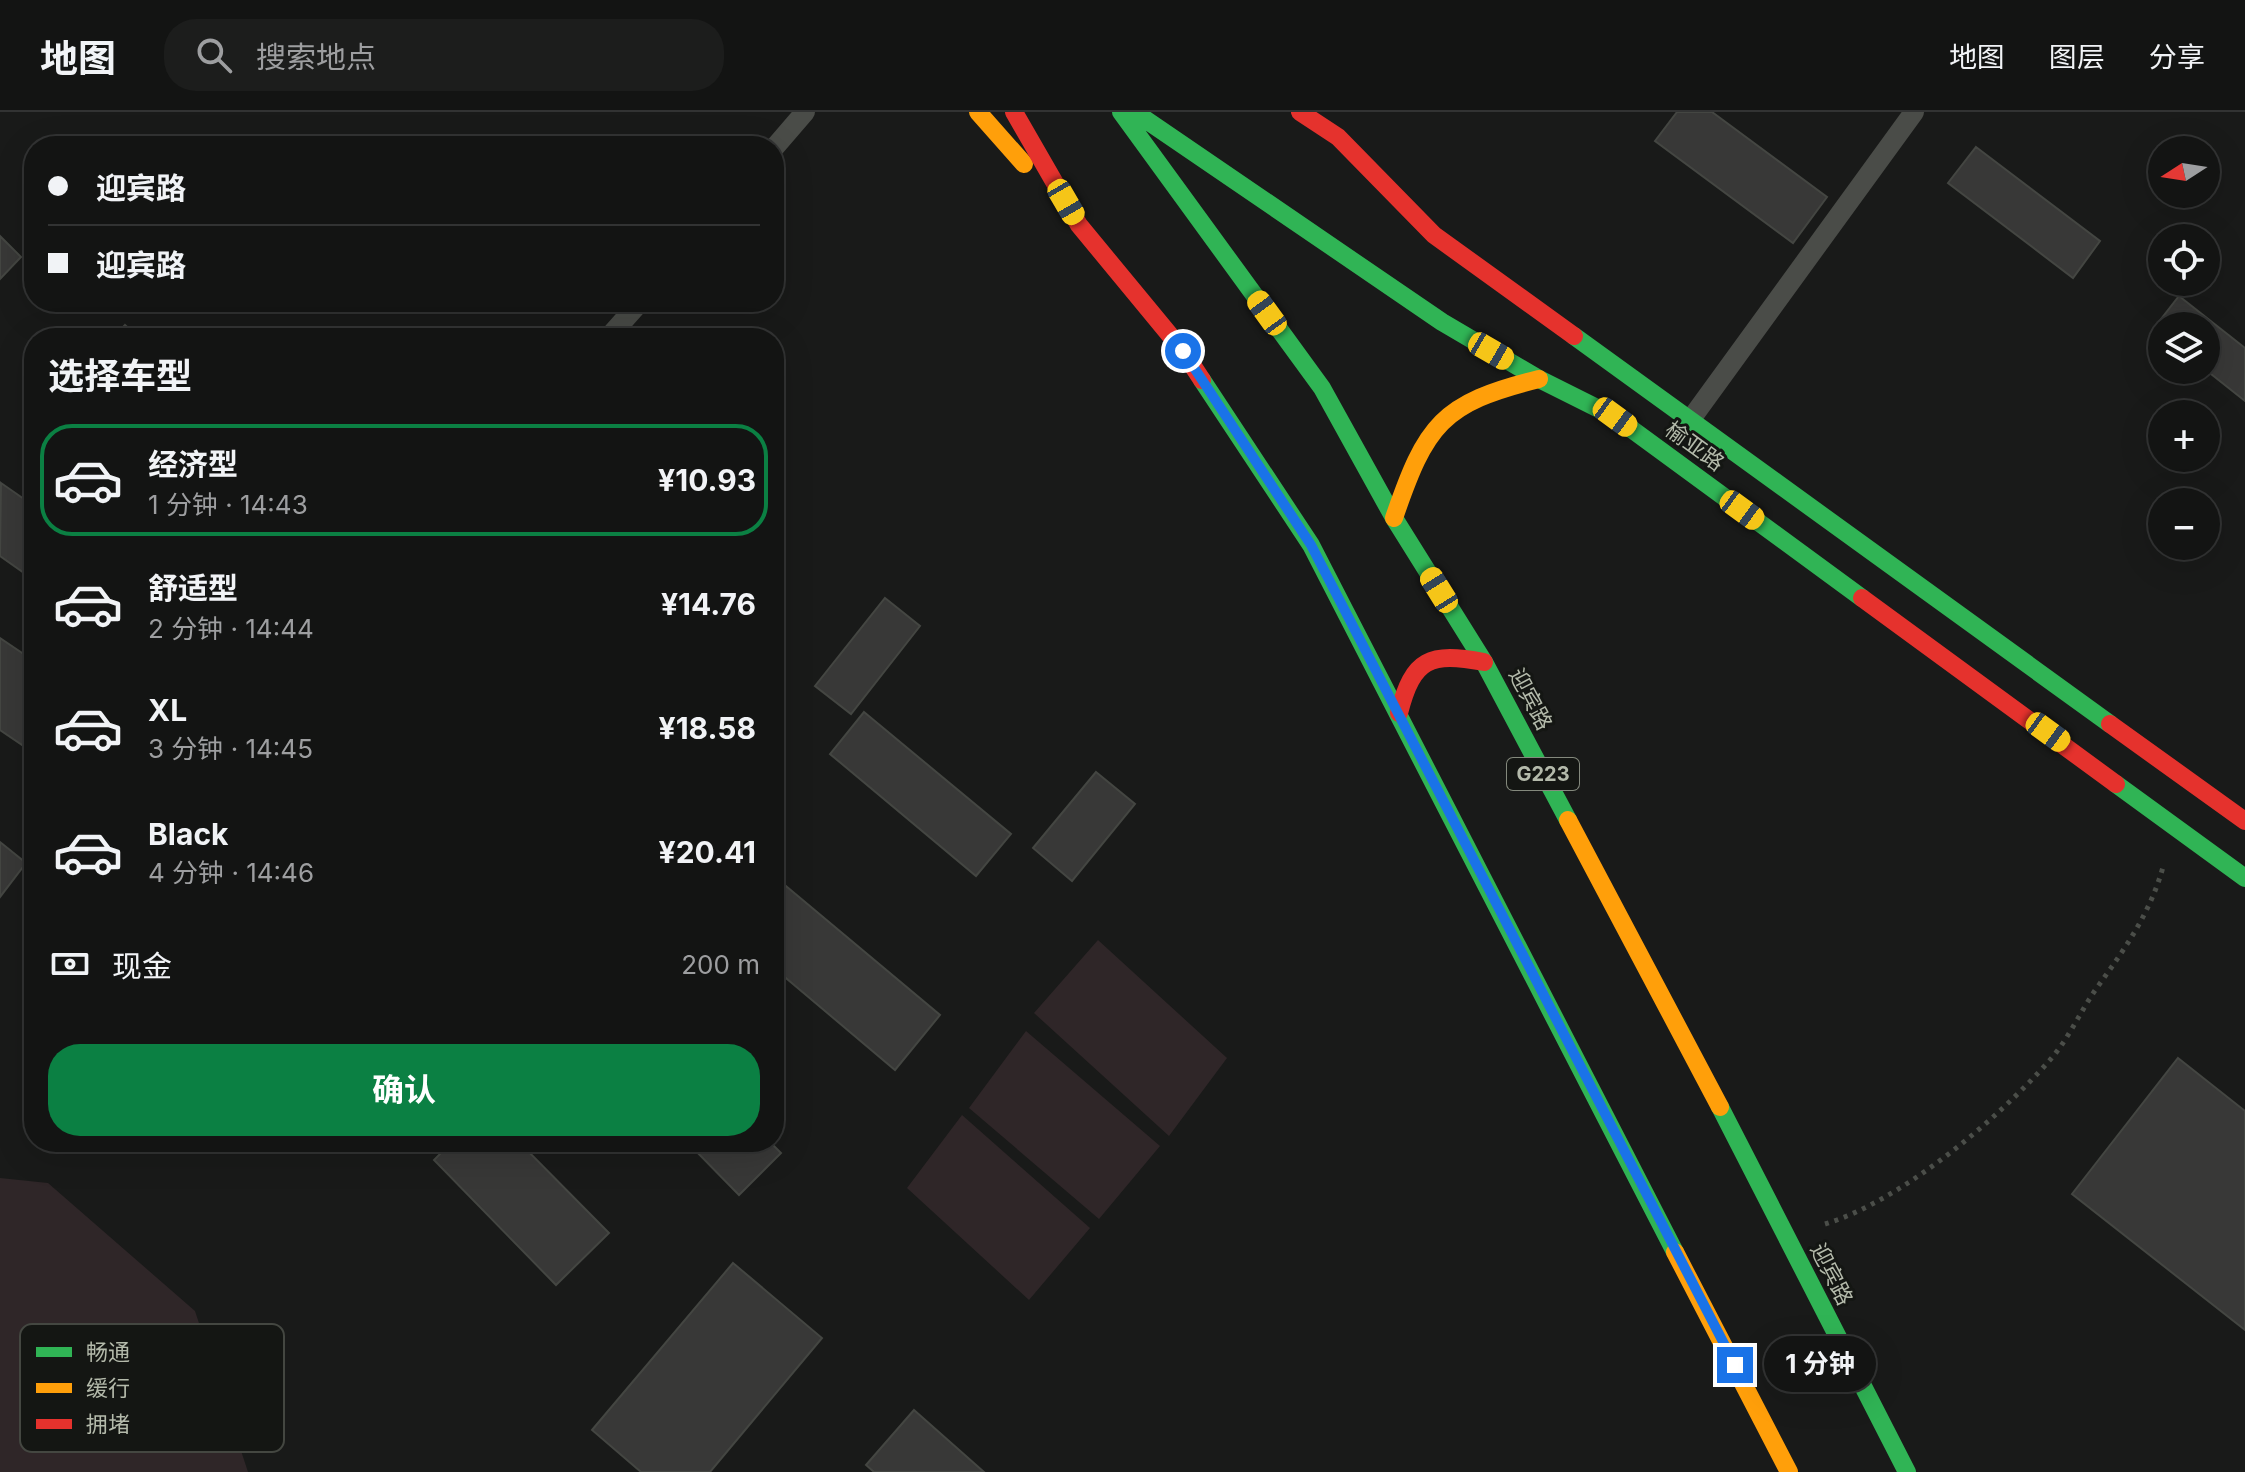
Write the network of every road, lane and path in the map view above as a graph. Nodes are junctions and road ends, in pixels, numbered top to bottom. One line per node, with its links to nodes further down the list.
1 (805, 112): 9 (lane)
2 (978, 112): 11 (highway)
3 (1014, 112): 11 (highway)
4 (1121, 112): 16 (highway, 迎宾路 / G223)
5 (1134, 112): 14 (highway, 榆亚路)
6 (1300, 112): 10 (highway, 榆亚路)
7 (1320, 112): 10 (highway)
8 (1914, 112): 15 (lane)
9 (784, 136)
10 (1338, 137): 15 (highway, 榆亚路)
11 (1079, 225): 18 (highway)
12 (631, 312): 13 (lane)
13 (617, 328)
14 (1539, 379): 16 (highway); 20 (highway, 榆亚路)
15 (1691, 419): 19 (highway, 榆亚路)
16 (1394, 518): 17 (highway, 迎宾路 / G223)
17 (1484, 662): 18 (highway); 22 (highway, 迎宾路 / G223)
18 (1399, 713): 23 (highway)
19 (2245, 821)
20 (2175, 824): 21 (highway, 榆亚路); 22 (path)
21 (2245, 878)
22 (1786, 1236): 24 (highway, 迎宾路 / G223)
23 (1789, 1472)
24 (1907, 1472)

